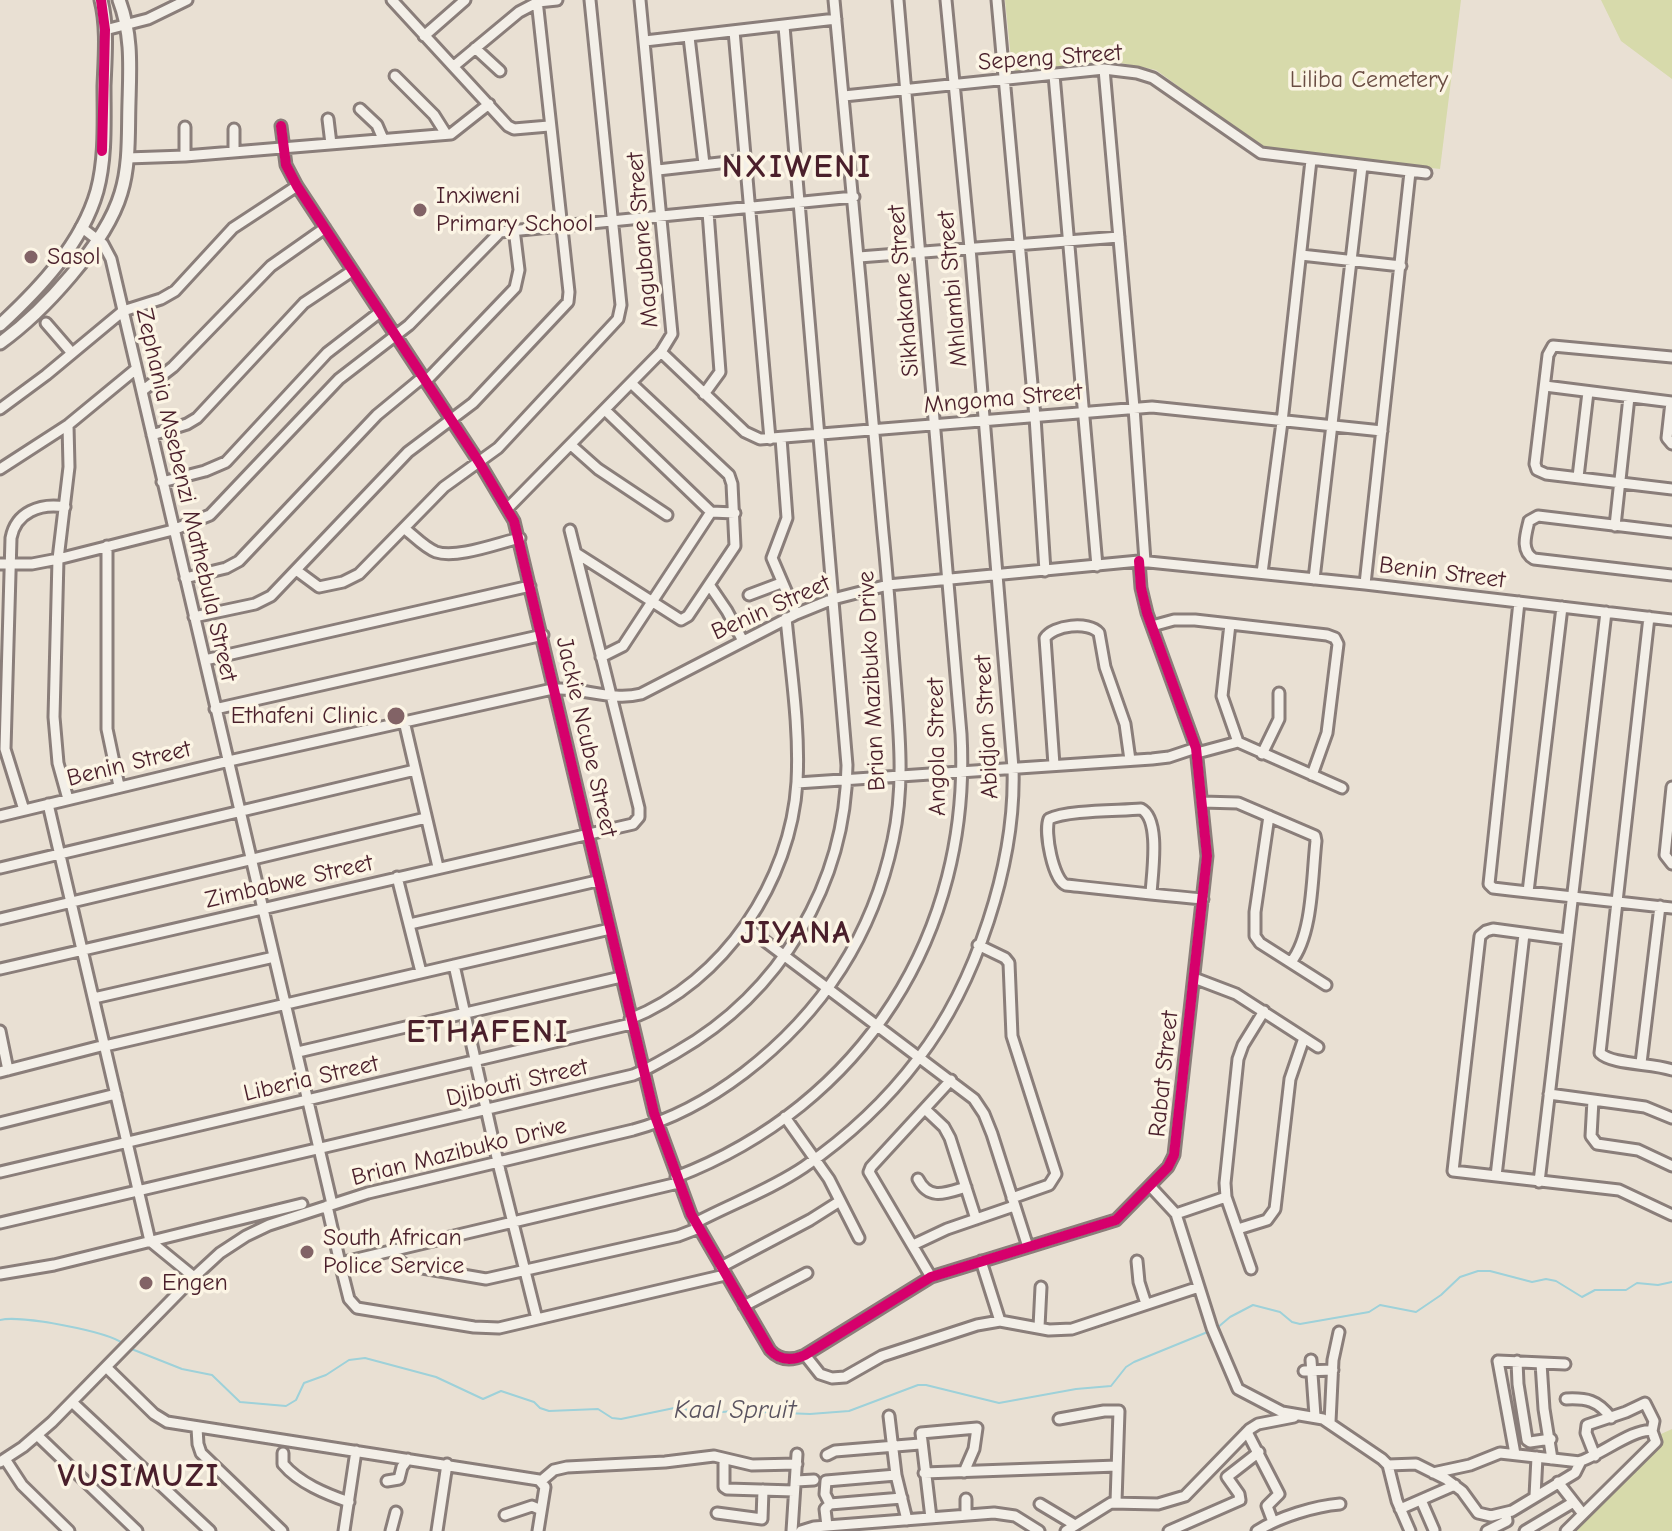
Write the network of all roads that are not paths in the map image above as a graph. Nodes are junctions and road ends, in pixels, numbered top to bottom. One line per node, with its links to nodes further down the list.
1 (101, 0): 17 (main road)
2 (119, 0): 15 (main road)
3 (187, 0): 15 (street)
4 (465, 0): 19 (street)
5 (557, 0): 13 (street)
6 (590, 0): 59 (street)
7 (640, 0): 21 (street, Magubane Street)
8 (834, 0): 14 (street, Brian Mazibuko Drive)
9 (898, 0): 30 (street, Sikhakane Street)
10 (946, 0): 29 (street, Mhlambi Street)
11 (997, 0): 28 (street)
12 (395, 1): 19 (street)
13 (537, 1): 22 (street); 36 (street)
14 (836, 19): 16 (street); 31 (street, Brian Mazibuko Drive)
15 (129, 25): 17 (street); 45 (main road)
16 (784, 26): 18 (street); 55 (street, Djibouti Street)
17 (105, 30): 61 (main road)
18 (734, 31): 20 (street); 46 (street)
19 (424, 36): 23 (street)
20 (689, 37): 21 (street); 48 (street)
21 (645, 41): 50 (street, Magubane Street)
22 (475, 48): 23 (street); 25 (street)
23 (454, 66): 32 (street)
24 (1104, 69): 26 (street, Sepeng Street); 47 (street, Sepeng Street); 64 (street, Rabat Street)
25 (500, 71)
26 (1054, 75): 28 (street, Sepeng Street); 66 (street)
27 (395, 76): 39 (street)
28 (1003, 81): 29 (street, Sepeng Street); 67 (street)
29 (955, 86): 30 (street, Sepeng Street); 68 (street, Mhlambi Street)
30 (907, 89): 31 (street, Sepeng Street); 69 (street, Sikhakane Street)
31 (844, 96): 54 (street, Brian Mazibuko Drive)
32 (489, 104): 36 (street); 39 (street)
33 (360, 109): 40 (street)
34 (328, 119): 41 (street)
35 (281, 126): 42 (street, Jackie Ncube Street)
36 (549, 126): 60 (street)
37 (185, 127): 44 (street)
38 (234, 129): 43 (street)
39 (446, 134): 40 (street)
40 (383, 139): 41 (street)
41 (331, 144): 42 (street)
42 (283, 147): 43 (street); 53 (street, Jackie Ncube Street)
43 (234, 152): 44 (street)
44 (185, 156): 45 (street)
45 (127, 158): 65 (main road)
46 (746, 160): 48 (street); 56 (street)
47 (1311, 160): 49 (street, Sepeng Street); 70 (street)
48 (704, 164): 50 (street)
49 (1362, 166): 51 (street, Sepeng Street); 72 (street)
50 (658, 170): 58 (street, Magubane Street)
51 (1410, 172): 52 (street, Sepeng Street); 73 (street)
52 (1426, 173)
53 (297, 186): 62 (street, Jackie Ncube Street); 75 (street)
54 (854, 197): 55 (street); 71 (street, Brian Mazibuko Drive)
55 (801, 202): 56 (street); 107 (street, Djibouti Street)
56 (751, 208): 57 (street); 109 (street)
57 (708, 212): 58 (street); 90 (street)
58 (662, 215): 59 (street); 81 (street, Magubane Street)
59 (611, 221): 60 (street); 112 (street)
60 (560, 224): 63 (street); 98 (street)
61 (81, 227): 65 (street); 78 (main road)
62 (325, 228): 74 (street, Jackie Ncube Street); 88 (street)
63 (514, 229): 79 (street); 85 (street)
64 (1119, 237): 66 (street); 93 (street, Rabat Street)
65 (98, 239): 75 (street, Zephania Msebenzi Mathebula Street); 80 (main road)
66 (1069, 240): 67 (street); 96 (street)
67 (1020, 243): 68 (street); 97 (street)
68 (970, 248): 69 (street); 99 (street, Mhlambi Street)
69 (920, 251): 71 (street); 101 (street, Sikhakane Street)
70 (1301, 255): 72 (street); 100 (street)
71 (859, 257): 104 (street, Brian Mazibuko Drive)
72 (1351, 261): 73 (street); 103 (street)
73 (1401, 266): 105 (street)
74 (352, 271): 76 (street, Jackie Ncube Street); 106 (street)
75 (123, 311): 82 (street); 84 (street, Zephania Msebenzi Mathebula Street)
76 (380, 312): 79 (street, Jackie Ncube Street); 115 (street)
77 (46, 323): 82 (street)
78 (0, 325)
79 (396, 335): 85 (street, Jackie Ncube Street); 125 (street)
80 (0, 343)
81 (661, 352): 86 (street, Magubane Street); 90 (street)
82 (72, 353): 94 (street)
83 (1672, 357): 87 (street)
84 (136, 369): 88 (street, Zephania Msebenzi Mathebula Street); 102 (street)
85 (424, 379): 98 (street, Jackie Ncube Street); 140 (street)
86 (631, 383): 95 (street, Magubane Street); 121 (street)
87 (1545, 386): 89 (street); 114 (street)
88 (142, 391): 106 (street, Zephania Msebenzi Mathebula Street)
89 (1588, 392): 91 (street); 114 (street)
90 (704, 394): 109 (street)
91 (1629, 397): 92 (street); 116 (street)
92 (1672, 402): 110 (street)
93 (1134, 408): 96 (street, Mngoma Street); 100 (street, Mngoma Street); 132 (street, Rabat Street)
94 (0, 409)
95 (605, 410): 111 (street, Magubane Street); 120 (street)
96 (1082, 412): 97 (street, Mngoma Street); 134 (street)
97 (1035, 417): 99 (street, Mngoma Street); 136 (street)
98 (451, 419): 112 (street, Jackie Ncube Street); 135 (street)
99 (984, 422): 101 (street, Mngoma Street); 138 (street, Mhlambi Street)
100 (1282, 422): 103 (street, Mngoma Street); 137 (street)
101 (935, 424): 104 (street, Mngoma Street); 141 (street, Sikhakane Street)
102 (68, 425): 113 (street); 118 (street)
103 (1330, 427): 105 (street, Mngoma Street); 142 (street)
104 (875, 430): 107 (street, Mngoma Street); 145 (street, Brian Mazibuko Drive)
105 (1382, 431): 144 (street)
106 (152, 435): 115 (street, Zephania Msebenzi Mathebula Street)
107 (819, 435): 108 (street, Mngoma Street); 149 (street, Djibouti Street)
108 (781, 438): 109 (street, Mngoma Street); 143 (street)
109 (770, 439)
110 (1672, 444)
111 (571, 445): 119 (street, Magubane Street); 122 (street)
112 (479, 462): 119 (street, Jackie Ncube Street); 124 (street)
113 (0, 469)
114 (1578, 477): 116 (street)
115 (162, 482): 125 (street, Zephania Msebenzi Mathebula Street)
116 (1621, 482): 117 (street); 123 (street)
117 (1672, 489)
118 (65, 507): 131 (street); 133 (street)
119 (508, 508): 128 (street, Jackie Ncube Street)
120 (711, 512): 121 (street); 150 (street)
121 (735, 513): 147 (street)
122 (667, 515)
123 (1615, 526): 127 (street); 139 (street)
124 (405, 529): 128 (street); 135 (street)
125 (173, 530): 129 (street); 140 (street, Zephania Msebenzi Mathebula Street)
126 (570, 530): 130 (street)
127 (1672, 532)
128 (520, 538): 146 (street, Jackie Ncube Street)
129 (107, 546): 131 (street); 182 (street)
130 (576, 553): 150 (street); 162 (street)
131 (58, 559): 133 (street); 185 (street)
132 (1142, 561): 134 (street, Benin Street); 137 (street, Benin Street); 159 (street, Rabat Street)
133 (5, 564): 188 (street)
134 (1097, 566): 136 (street, Benin Street)
135 (296, 570): 155 (street)
136 (1045, 571): 138 (street, Benin Street)
137 (1262, 573): 142 (street, Benin Street)
138 (998, 574): 141 (street, Benin Street); 175 (street, Abidjan Street)
139 (1672, 575)
140 (185, 578): 155 (street, Zephania Msebenzi Mathebula Street)
141 (949, 579): 145 (street, Benin Street); 177 (street, Angola Street)
142 (1314, 579): 144 (street, Benin Street)
143 (781, 583): 148 (street); 154 (street)
144 (1365, 584): 151 (street, Benin Street)
145 (888, 585): 149 (street, Benin Street); 179 (street, Brian Mazibuko Drive)
146 (530, 586): 160 (street, Jackie Ncube Street); 163 (street)
147 (710, 586): 150 (street); 161 (street)
148 (749, 595)
149 (833, 599): 154 (street, Benin Street); 180 (street, Djibouti Street)
150 (652, 602): 162 (street)
151 (1519, 602): 152 (street, Benin Street); 202 (street)
152 (1562, 607): 153 (street, Benin Street); 202 (street)
153 (1606, 612): 156 (street, Benin Street); 204 (street)
154 (791, 616): 161 (street, Benin Street); 181 (street, Liberia Street)
155 (194, 617): 163 (street, Zephania Msebenzi Mathebula Street)
156 (1649, 617): 157 (street, Benin Street); 207 (street)
157 (1672, 620)
158 (1230, 624): 159 (street); 169 (street); 178 (street)
159 (1152, 626): 170 (street, Rabat Street)
160 (543, 635): 164 (street, Jackie Ncube Street); 167 (street)
161 (743, 641): 166 (street, Benin Street)
162 (601, 657): 166 (street)
163 (205, 660): 167 (street, Zephania Msebenzi Mathebula Street)
164 (554, 689): 166 (street, Benin Street); 168 (street, Benin Street); 194 (street, Jackie Ncube Street)
165 (1279, 693): 171 (street)
166 (613, 696): 194 (street, Zimbabwe Street)
167 (215, 709): 173 (street, Zephania Msebenzi Mathebula Street)
168 (404, 721): 173 (street, Benin Street); 176 (street)
169 (1238, 742): 170 (street); 171 (street)
170 (1196, 751): 172 (street); 186 (street, Rabat Street)
171 (1262, 754): 178 (street)
172 (1130, 760): 174 (street); 174 (street)
173 (229, 761): 182 (street, Benin Street); 189 (street, Zephania Msebenzi Mathebula Street)
174 (1054, 765): 175 (street)
175 (1013, 768): 177 (street); 217 (street, Abidjan Street)
176 (415, 770): 189 (street); 192 (street)
177 (962, 772): 179 (street); 234 (street, Angola Street)
178 (1312, 775): 184 (street)
179 (901, 776): 180 (street); 228 (street, Brian Mazibuko Drive)
180 (847, 780): 181 (street); 219 (street, Djibouti Street)
181 (797, 783): 213 (street, Liberia Street)
182 (119, 786): 185 (street, Benin Street)
183 (1672, 787): 193 (street)
184 (1342, 788)
185 (68, 799): 187 (street, Benin Street)
186 (1202, 802): 191 (street); 205 (street, Rabat Street)
187 (48, 804): 188 (street, Benin Street); 195 (street)
188 (24, 810): 190 (street, Benin Street)
189 (241, 812): 195 (street); 196 (street, Zephania Msebenzi Mathebula Street)
190 (0, 816)
191 (1269, 816): 221 (street); 221 (street)
192 (426, 818): 196 (street); 198 (street)
193 (1670, 821): 197 (street)
194 (588, 833): 198 (street, Zimbabwe Street); 201 (street, Jackie Ncube Street)
195 (60, 854): 199 (street); 206 (street)
196 (252, 859): 206 (street); 209 (street, Zephania Msebenzi Mathebula Street)
197 (1672, 864)
198 (438, 867): 200 (street, Zimbabwe Street)
199 (0, 868)
200 (397, 877): 209 (street, Zimbabwe Street); 212 (street)
201 (597, 881): 212 (street); 214 (street, Jackie Ncube Street)
202 (1528, 892): 204 (street)
203 (1151, 894): 203 (street); 205 (street)
204 (1574, 896): 207 (street); 216 (street)
205 (1203, 899): 226 (street, Rabat Street)
206 (71, 901): 211 (street); 218 (street)
207 (1616, 901): 208 (street); 242 (street)
208 (1660, 906): 210 (street); 242 (street)
209 (263, 908): 218 (street, Zimbabwe Street); 220 (street, Zephania Msebenzi Mathebula Street)
210 (1672, 908)
211 (0, 919)
212 (410, 924): 224 (street)
213 (745, 926): 219 (street); 233 (street, Liberia Street)
214 (610, 929): 222 (street); 225 (street, Jackie Ncube Street)
215 (1524, 934): 216 (street); 263 (street); 263 (street)
216 (1567, 939): 248 (street)
217 (978, 945): 240 (street, Abidjan Street); 272 (street)
218 (82, 950): 223 (street, Zimbabwe Street); 229 (street)
219 (785, 956): 228 (street); 245 (street, Djibouti Street)
220 (274, 957): 229 (street); 230 (street, Zephania Msebenzi Mathebula Street)
221 (1291, 962): 227 (street)
222 (454, 965): 224 (street); 232 (street)
223 (0, 969)
224 (421, 972): 230 (street)
225 (621, 977): 232 (street); 233 (street, Jackie Ncube Street)
226 (1194, 978): 231 (street); 267 (street, Rabat Street)
227 (1326, 985)
228 (828, 989): 234 (street); 256 (street, Brian Mazibuko Drive)
229 (94, 998): 237 (street)
230 (286, 1004): 237 (street); 239 (street, Zephania Msebenzi Mathebula Street)
231 (1264, 1011): 236 (street); 270 (street)
232 (465, 1013): 239 (street); 241 (street)
233 (631, 1022): 241 (street, Liberia Street); 245 (street, Jackie Ncube Street)
234 (878, 1025): 240 (street); 253 (street, Angola Street)
235 (0, 1031): 244 (street)
236 (1304, 1038): 238 (street); 281 (street)
237 (105, 1046): 244 (street); 247 (street)
238 (1318, 1047)
239 (298, 1052): 249 (street, Zephania Msebenzi Mathebula Street)
240 (920, 1057): 246 (street); 259 (street, Abidjan Street)
241 (476, 1062): 249 (street, Liberia Street); 251 (street)
242 (1641, 1063): 243 (street)
243 (1672, 1070)
244 (4, 1071)
245 (643, 1071): 251 (street, Djibouti Street); 256 (street, Jackie Ncube Street)
246 (951, 1080): 252 (street); 272 (street)
247 (116, 1094): 255 (street); 257 (street)
248 (1549, 1094): 250 (street); 266 (street)
249 (309, 1100): 257 (street, Liberia Street); 258 (street, Zephania Msebenzi Mathebula Street)
250 (1593, 1100): 254 (street); 261 (street)
251 (487, 1110): 258 (street, Djibouti Street); 260 (street)
252 (926, 1110): 268 (street); 284 (street)
253 (785, 1117): 259 (street); 265 (street, Angola Street)
254 (1672, 1118)
255 (0, 1123)
256 (657, 1123): 260 (street, Brian Mazibuko Drive); 265 (street, Jackie Ncube Street)
257 (127, 1142): 262 (street, Liberia Street); 269 (street)
258 (320, 1149): 269 (street, Djibouti Street); 274 (street, Zephania Msebenzi Mathebula Street)
259 (814, 1159): 271 (street); 280 (street, Abidjan Street)
260 (498, 1162): 274 (street, Brian Mazibuko Drive); 278 (street)
261 (1672, 1166)
262 (0, 1172)
263 (1496, 1176): 266 (street)
264 (918, 1179): 268 (street)
265 (677, 1180): 278 (street, Angola Street); 280 (street, Jackie Ncube Street)
266 (1539, 1182): 276 (street)
267 (1150, 1186): 275 (street); 285 (street, Rabat Street)
268 (966, 1187): 277 (street)
269 (138, 1190): 279 (street, Djibouti Street); 283 (street)
270 (1226, 1197): 275 (street); 281 (street)
271 (840, 1201): 282 (street); 292 (street)
272 (1013, 1202): 277 (street); 285 (street)
273 (302, 1204): 283 (street)
274 (329, 1205): 289 (street); 295 (street, Brian Mazibuko Drive)
275 (1176, 1214): 298 (street)
276 (1672, 1215)
277 (976, 1219): 284 (street)
278 (513, 1222): 286 (street, Angola Street); 291 (street)
279 (0, 1223)
280 (697, 1226): 291 (street, Abidjan Street); 292 (street, Jackie Ncube Street)
281 (1238, 1229): 290 (street)
282 (859, 1238)
283 (150, 1241): 294 (street); 295 (street)
284 (913, 1245): 296 (street)
285 (1028, 1247): 287 (street, Rabat Street)
286 (394, 1249): 289 (street, Angola Street); 291 (street, Abidjan Street)
287 (981, 1261): 296 (street, Rabat Street); 302 (street)
288 (1137, 1261): 299 (street)
289 (340, 1263): 301 (street)
290 (1251, 1269)
291 (525, 1271): 301 (street)
292 (723, 1271): 300 (street, Jackie Ncube Street); 301 (street)
293 (807, 1273): 300 (street)
294 (0, 1274)
295 (194, 1277): 310 (street, Brian Mazibuko Drive)
296 (931, 1277): 305 (street, Rabat Street)
297 (1041, 1287): 303 (street)
298 (1199, 1287): 299 (street); 315 (street)
299 (1146, 1304): 303 (street)
300 (744, 1306): 306 (street, Jackie Ncube Street)
301 (537, 1319)
302 (1000, 1321): 303 (street); 305 (street)
303 (1039, 1327)
304 (1339, 1332): 311 (street)
305 (805, 1355): 306 (street, Rabat Street)
306 (789, 1360)
307 (1517, 1361): 308 (street); 324 (street); 330 (street)
308 (1541, 1363): 309 (street); 324 (street)
309 (1565, 1364)
310 (106, 1367): 313 (street, Brian Mazibuko Drive); 320 (street)
311 (1333, 1370): 316 (street); 319 (street)
312 (1566, 1399): 317 (street)
313 (72, 1402): 323 (street, Brian Mazibuko Drive); 379 (street)
314 (889, 1416): 326 (street)
315 (1297, 1416): 316 (street); 322 (street)
316 (1315, 1416): 319 (street)
317 (1611, 1418): 321 (street); 332 (street)
318 (1059, 1419): 341 (street)
319 (1330, 1422): 340 (street)
320 (197, 1428): 327 (street); 380 (street)
321 (1652, 1431): 332 (street); 368 (street)
322 (1247, 1432): 328 (street); 358 (street)
323 (37, 1435): 336 (street, Brian Mazibuko Drive); 378 (street)
324 (1551, 1439): 335 (street)
325 (920, 1444): 326 (street); 342 (street); 343 (street)
326 (893, 1448): 331 (street); 345 (street)
327 (356, 1451): 334 (street); 357 (street)
328 (1259, 1452): 375 (street); 389 (street)
329 (283, 1453): 357 (street)
330 (1515, 1454): 333 (street); 344 (street)
331 (827, 1455)
332 (1595, 1456): 338 (street)
333 (1537, 1457): 335 (street); 353 (street)
334 (408, 1459): 339 (street); 347 (street)
335 (1552, 1459): 338 (street)
336 (2, 1460): 377 (street)
337 (724, 1460): 349 (street); 351 (street); 352 (street)
338 (1580, 1462): 348 (street)
339 (447, 1464): 349 (street); 383 (street)
340 (1388, 1465): 344 (street); 363 (street)
341 (1117, 1466): 342 (street); 358 (street)
342 (964, 1472): 343 (street)
343 (924, 1473): 371 (street)
344 (1433, 1473): 350 (street)
345 (896, 1475): 354 (street); 360 (street)
346 (814, 1480): 351 (street)
347 (387, 1481)
348 (1558, 1482): 353 (street); 359 (street)
349 (542, 1483): 364 (street)
350 (1455, 1485): 356 (street); 367 (street)
351 (795, 1486): 352 (street); 385 (street)
352 (763, 1490): 366 (street)
353 (1535, 1496): 367 (street)
354 (902, 1498): 360 (street); 372 (street)
355 (966, 1499): 370 (street)
356 (1421, 1500): 363 (street); 376 (street)
357 (349, 1502): 381 (street)
358 (1116, 1502): 373 (street)
359 (1572, 1503): 368 (street); 392 (street)
360 (830, 1504): 374 (street)
361 (1040, 1504): 373 (street)
362 (1340, 1504): 375 (street)
363 (1400, 1509): 390 (street)
364 (541, 1510): 369 (street); 384 (street)
365 (396, 1512): 382 (street)
366 (717, 1513)
367 (1506, 1514): 391 (street)
368 (1583, 1514): 393 (street)
369 (505, 1515)
370 (966, 1515): 371 (street); 387 (street)
371 (931, 1518): 372 (street)
372 (907, 1520): 374 (street)
373 (1075, 1525): 388 (street)
374 (827, 1526): 386 (street)
375 (1265, 1527)
376 (1434, 1530)
377 (69, 1531)
378 (137, 1531)
379 (210, 1531)
380 (282, 1531)
381 (344, 1531)
382 (391, 1531)
383 (437, 1531)
384 (538, 1531)
385 (792, 1531)
386 (801, 1531)
387 (1039, 1531)
388 (1066, 1531)
389 (1169, 1531)
390 (1410, 1531)
391 (1487, 1531)
392 (1525, 1531)
393 (1566, 1531)

